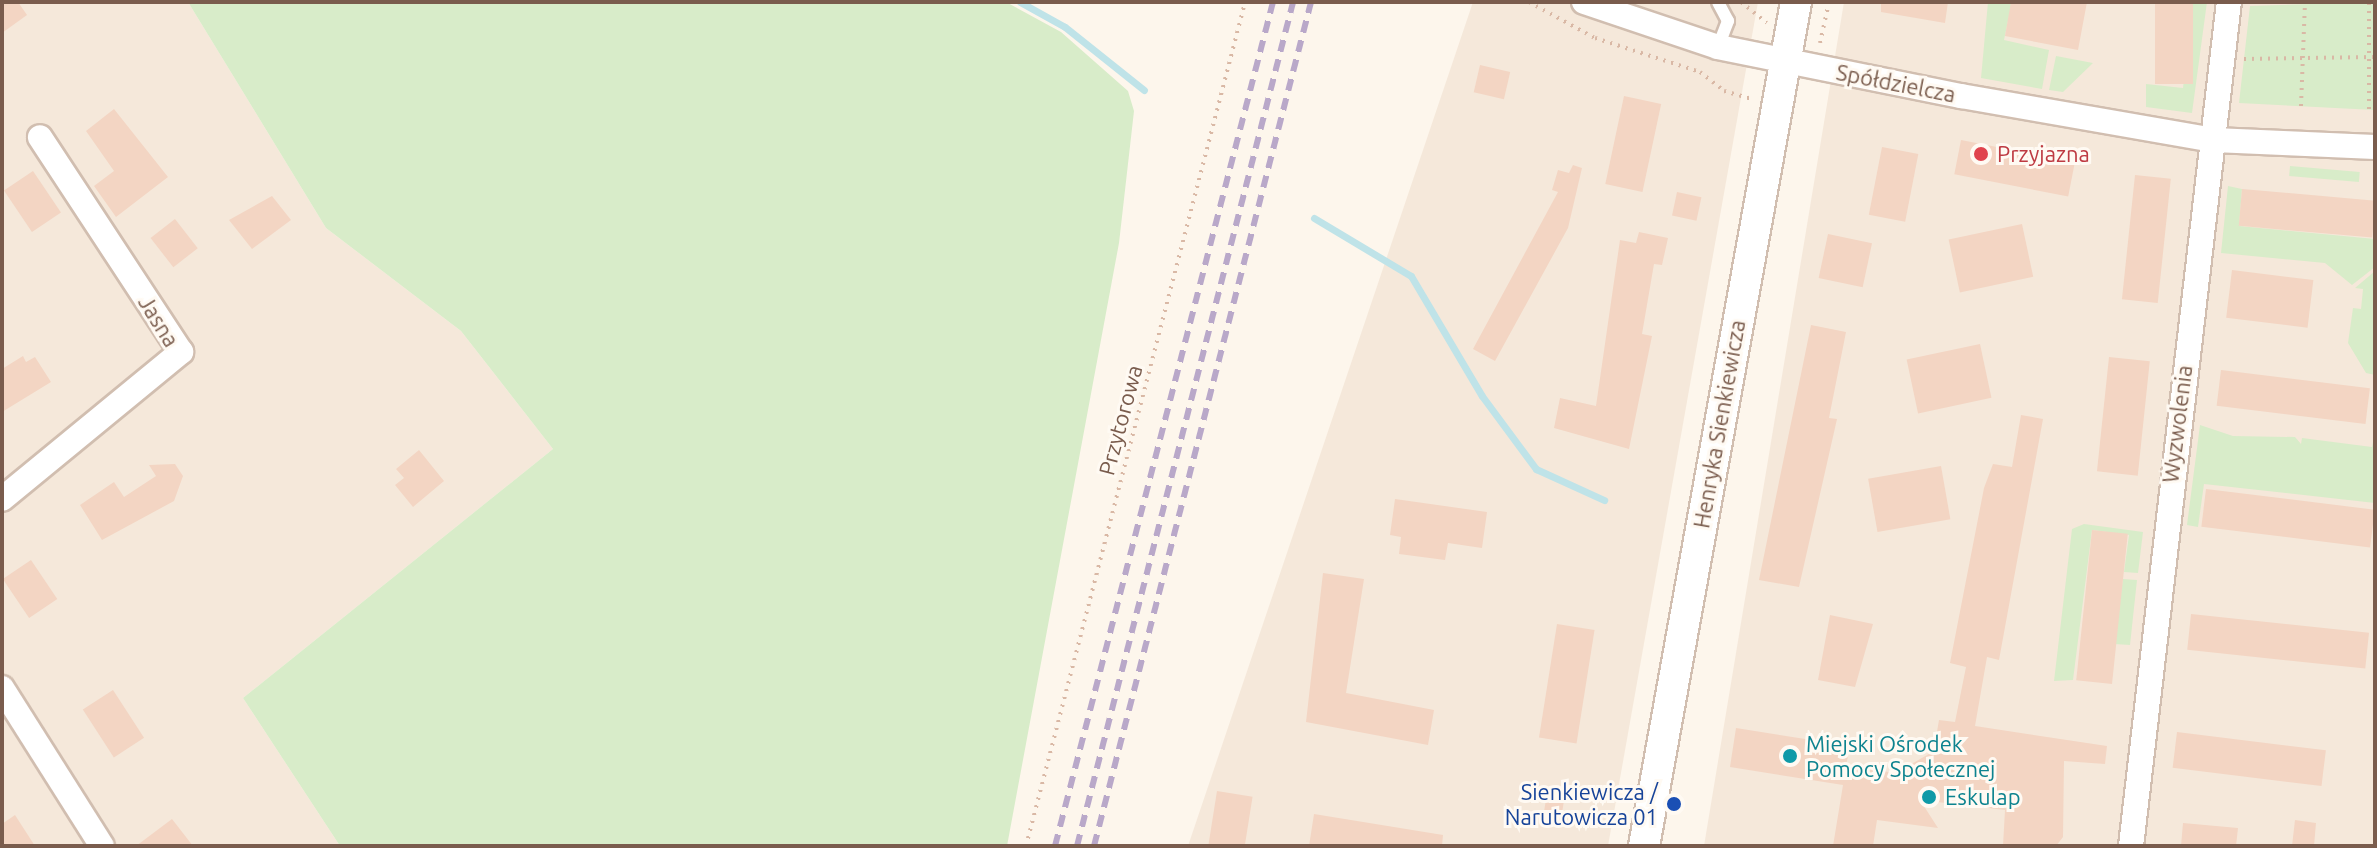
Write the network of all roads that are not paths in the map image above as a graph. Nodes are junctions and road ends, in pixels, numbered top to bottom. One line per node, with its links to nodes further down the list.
1 (1584, 2): 5 (street, Spółdzielcza)
2 (1718, 2): 5 (lane)
3 (1796, 2): 6 (street, Henryka Sienkiewicza)
4 (2229, 2): 8 (street, Wyzwolenia)
5 (1718, 47): 6 (street, Spółdzielcza)
6 (1784, 60): 8 (street, Spółdzielcza); 13 (street, Henryka Sienkiewicza)
7 (40, 137): 10 (street, Jasna)
8 (2214, 140): 9 (street, Spółdzielcza); 14 (street, Wyzwolenia)
9 (2375, 147)
10 (2, 499)
11 (2, 688): 12 (street)
12 (102, 846)
13 (1644, 846)
14 (2131, 846)

